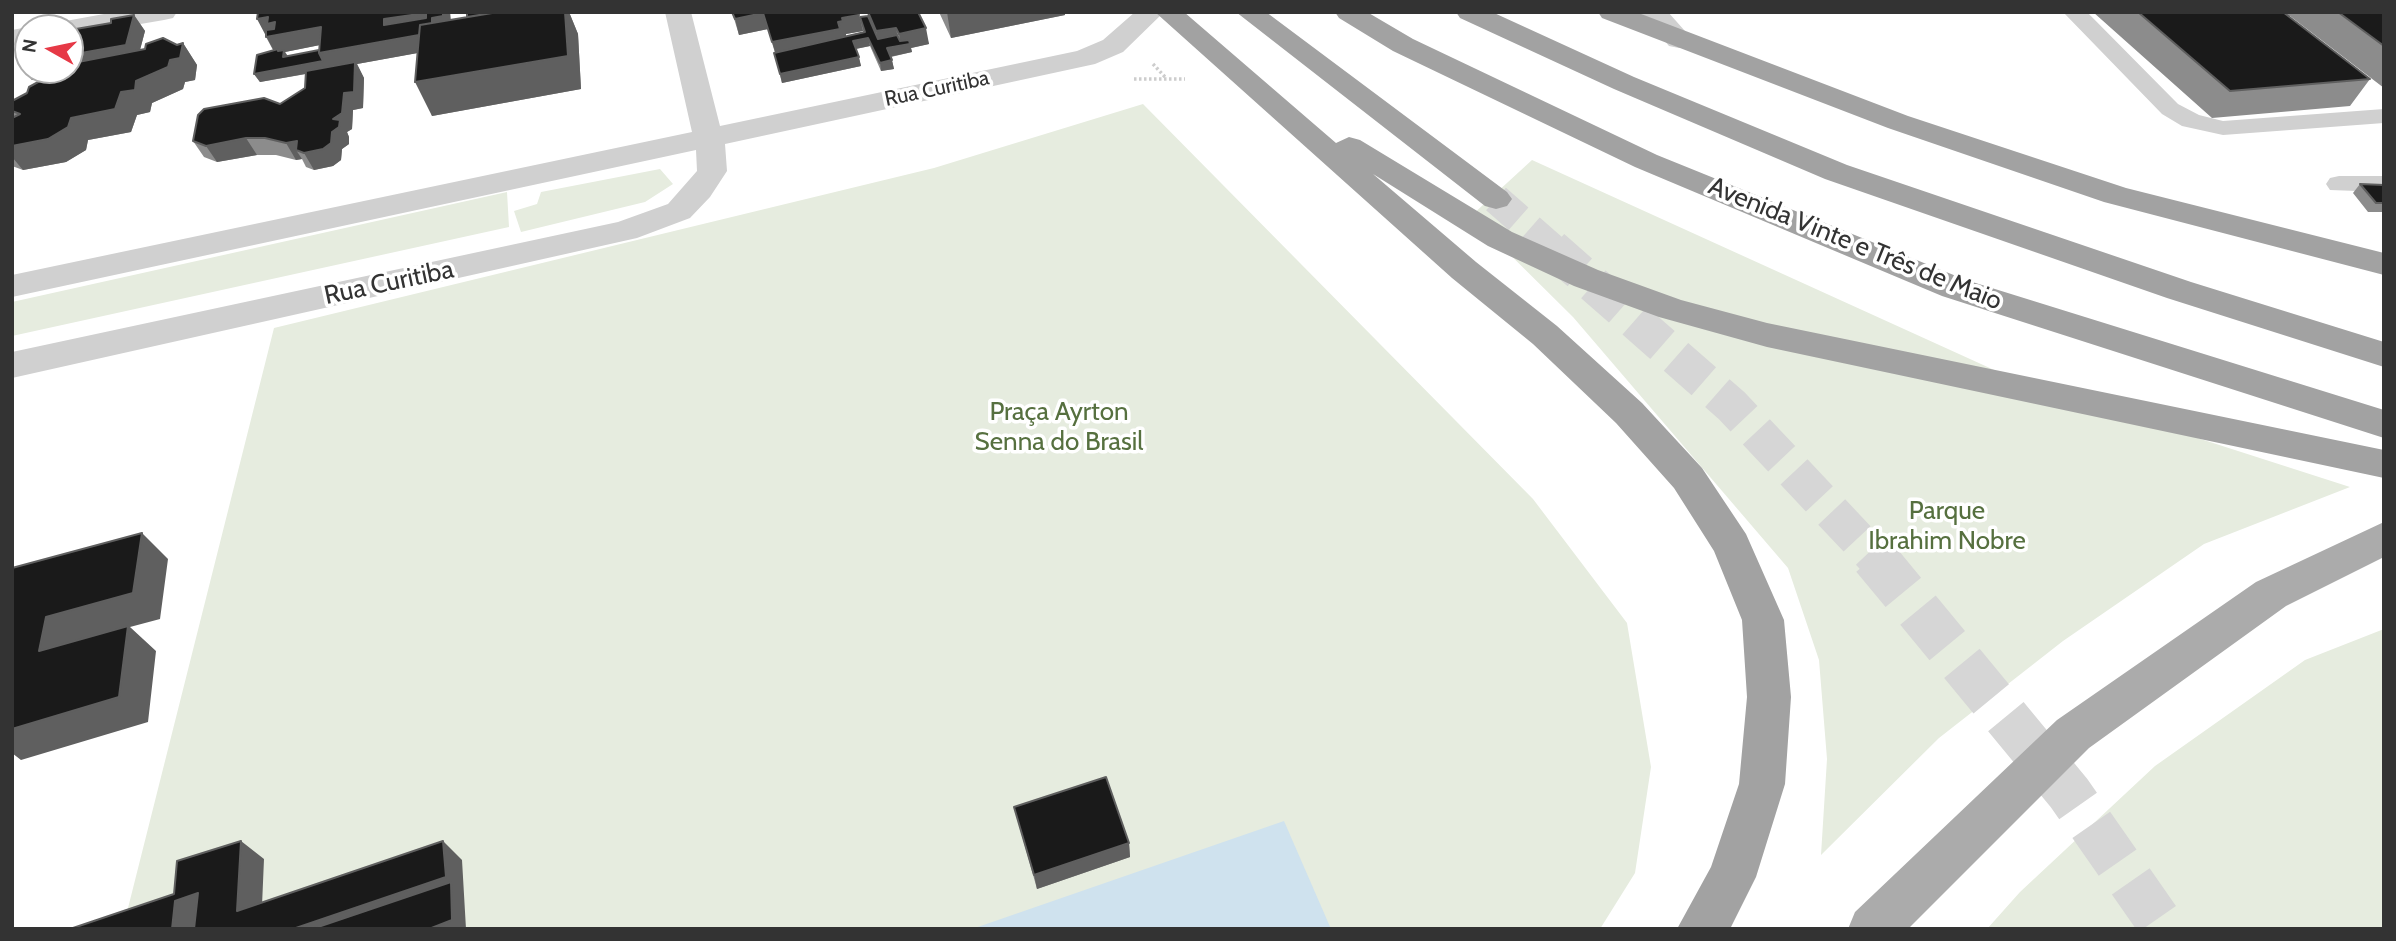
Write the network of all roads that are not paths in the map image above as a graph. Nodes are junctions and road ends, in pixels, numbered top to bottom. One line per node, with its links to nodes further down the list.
1 (164, 12): 11 (street)
2 (678, 12): 15 (street)
3 (1150, 12): 15 (street, Rua Curitiba)
4 (1168, 12): 14 (highway)
5 (1249, 12): 18 (highway)
6 (1348, 12): 23 (highway, Avenida Vinte e Três de Maio)
7 (1469, 12): 21 (highway)
8 (1611, 12): 12 (highway)
9 (1653, 12): 12 (street)
10 (2074, 12): 13 (lane)
11 (84, 26)
12 (1679, 40): 19 (highway)
13 (2384, 116)
14 (1307, 133): 24 (highway); 26 (highway)
15 (709, 137): 20 (street, Rua Curitiba); 22 (street, Rua Curitiba)
16 (2339, 184): 17 (lane)
17 (2384, 184)
18 (1496, 199)
19 (2384, 264)
20 (12, 286)
21 (2384, 355)
22 (12, 365)
23 (2384, 424)
24 (2384, 464)
25 (2384, 538): 27 (main road)
26 (1702, 929)
27 (1873, 929)

